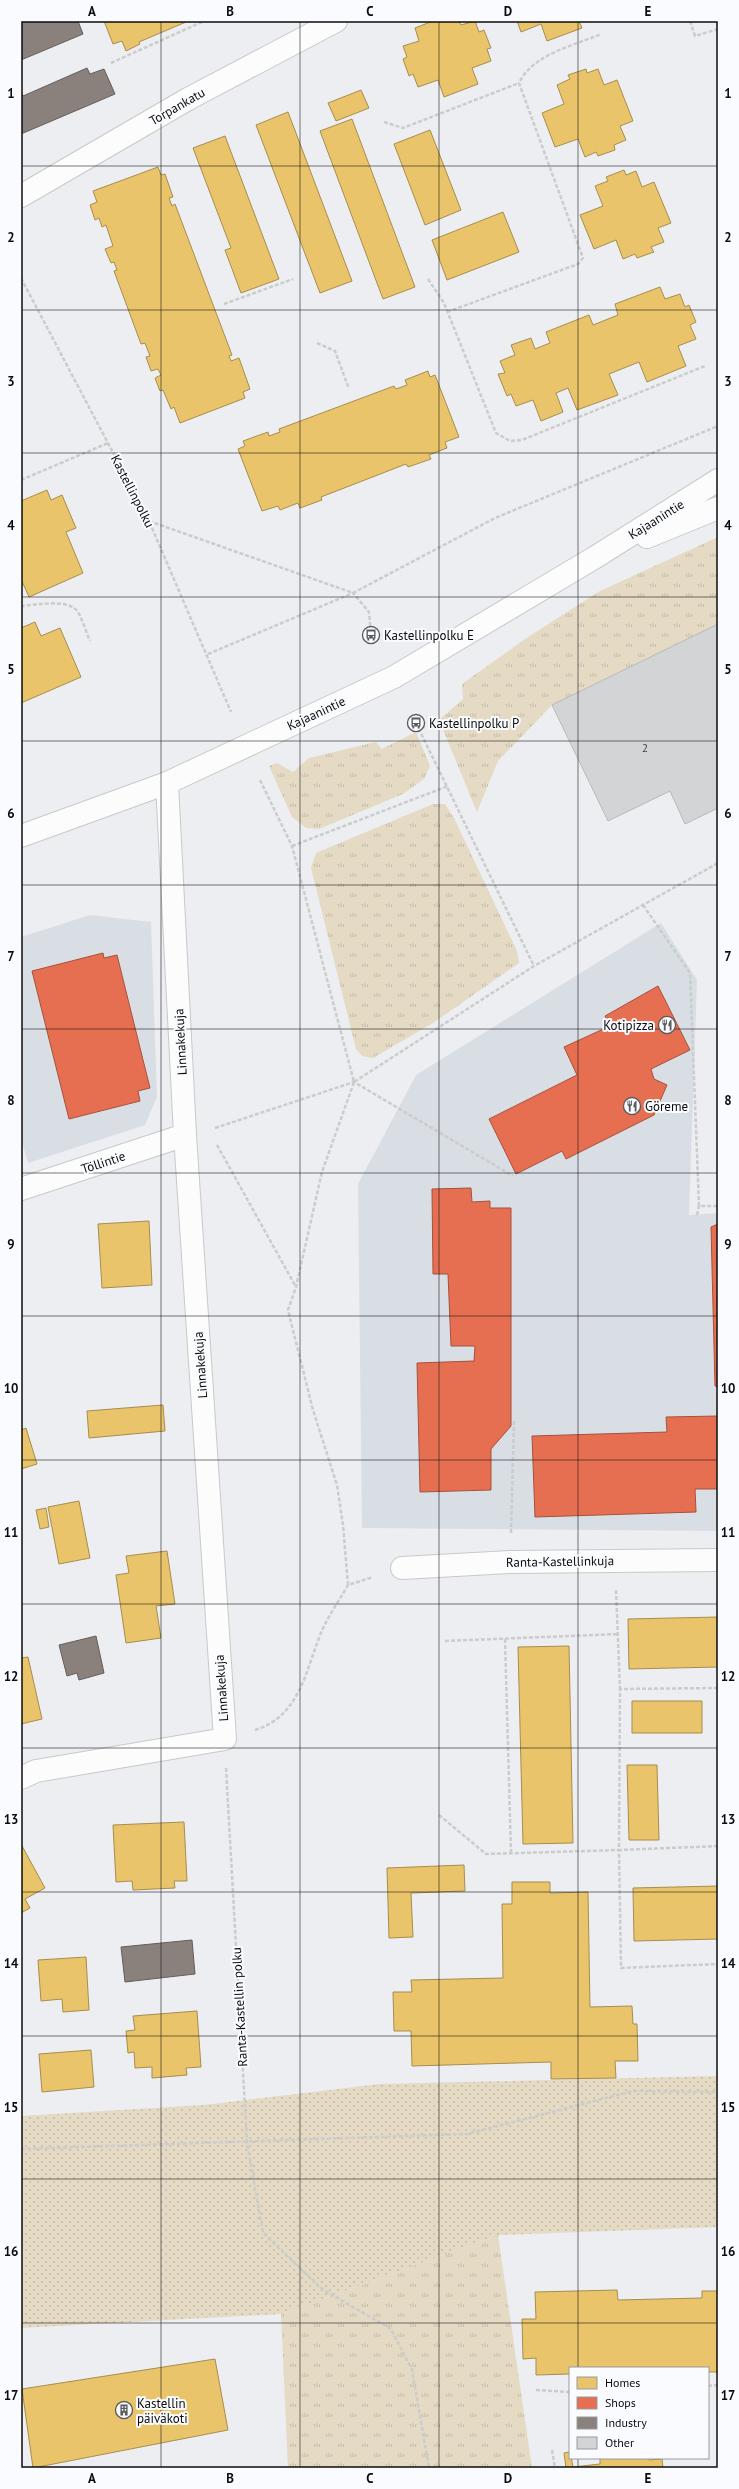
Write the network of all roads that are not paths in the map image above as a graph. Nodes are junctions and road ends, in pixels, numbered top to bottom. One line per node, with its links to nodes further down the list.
1 (336, 21): 2 (street, Torpankatu)
2 (21, 196)
3 (718, 480): 5 (street, Kajaanintie)
4 (718, 508): 5 (street, Kajaanintie)
5 (594, 558): 6 (street, Kajaanintie)
6 (167, 783): 7 (street, Kajaanintie); 8 (street, Linnakekuja)
7 (21, 836)
8 (185, 1135): 9 (street, Töllintie); 12 (street, Linnakekuja)
9 (21, 1189)
10 (718, 1560): 11 (street, Ranta-Kastellinkuja)
11 (402, 1568)
12 (21, 1778)

